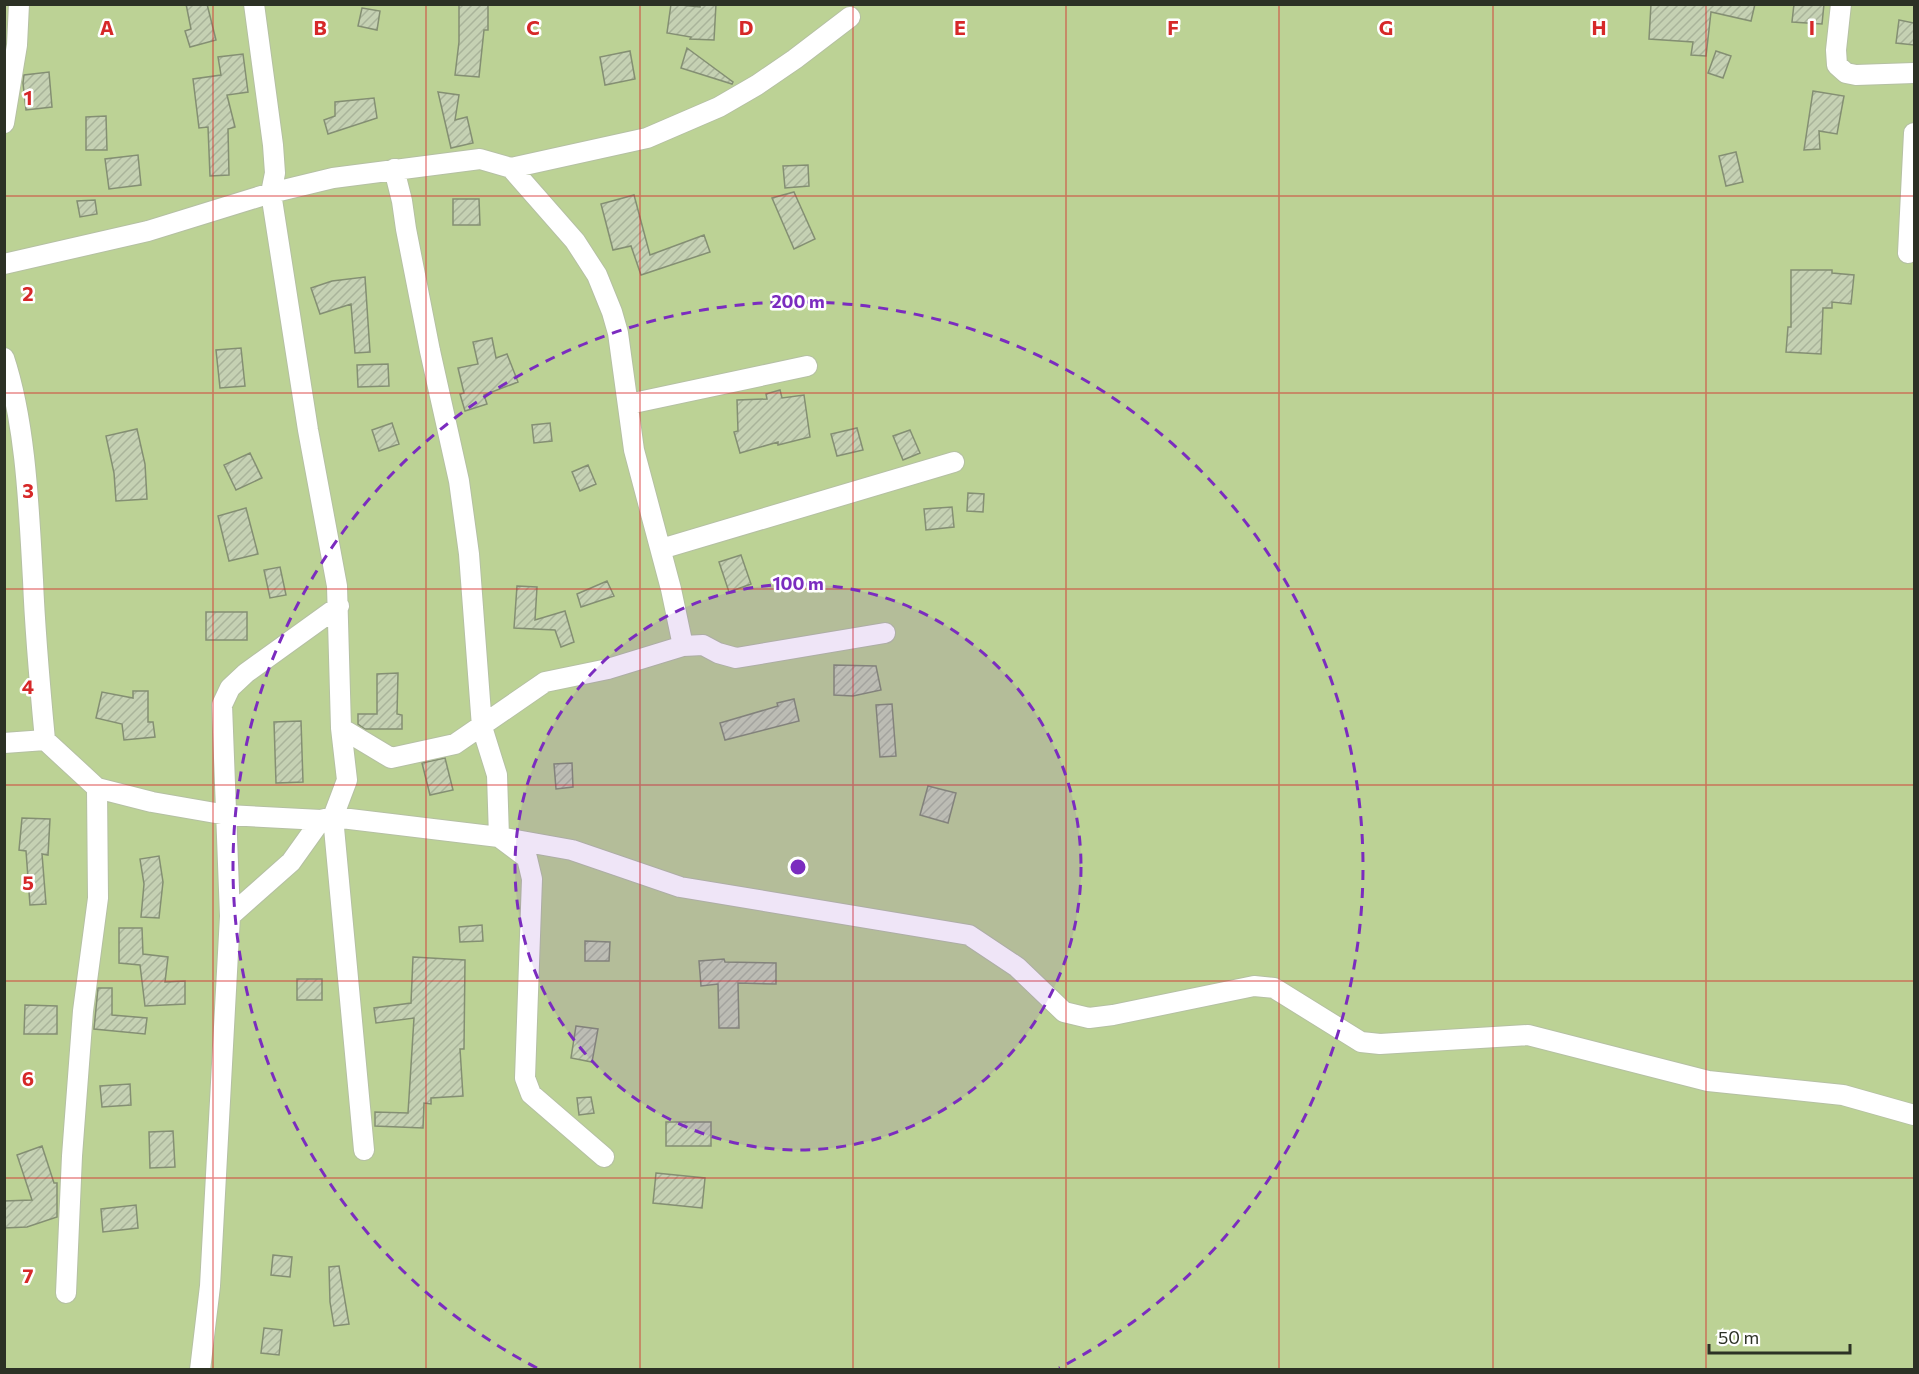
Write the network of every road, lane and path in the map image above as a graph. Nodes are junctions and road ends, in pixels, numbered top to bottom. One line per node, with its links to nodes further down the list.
1 (19, 4): 6 (street)
2 (254, 4): 10 (street)
3 (1841, 4): 5 (street)
4 (850, 16): 8 (street)
5 (1914, 73)
6 (4, 123)
7 (1914, 133): 11 (street)
8 (511, 168): 9 (street); 15 (street)
9 (394, 169): 10 (street); 21 (street)
10 (271, 193): 12 (street); 18 (street)
11 (1908, 253)
12 (4, 264)
13 (4, 358): 23 (street)
14 (807, 366): 15 (street)
15 (629, 404): 17 (street)
16 (954, 462): 17 (street)
17 (661, 549): 20 (street)
18 (339, 606): 22 (street); 26 (street)
19 (885, 633): 20 (street)
20 (683, 646): 21 (street)
21 (482, 727): 22 (street); 28 (street)
22 (341, 728): 27 (street)
23 (45, 740): 24 (street); 25 (street)
24 (4, 743)
25 (97, 788): 26 (street); 33 (street)
26 (228, 815): 27 (street); 29 (street)
27 (327, 819): 28 (street); 29 (street); 31 (street)
28 (500, 837): 30 (street); 32 (street)
29 (230, 916): 34 (street)
30 (1914, 1115)
31 (364, 1150)
32 (604, 1157)
33 (66, 1293)
34 (200, 1370)

